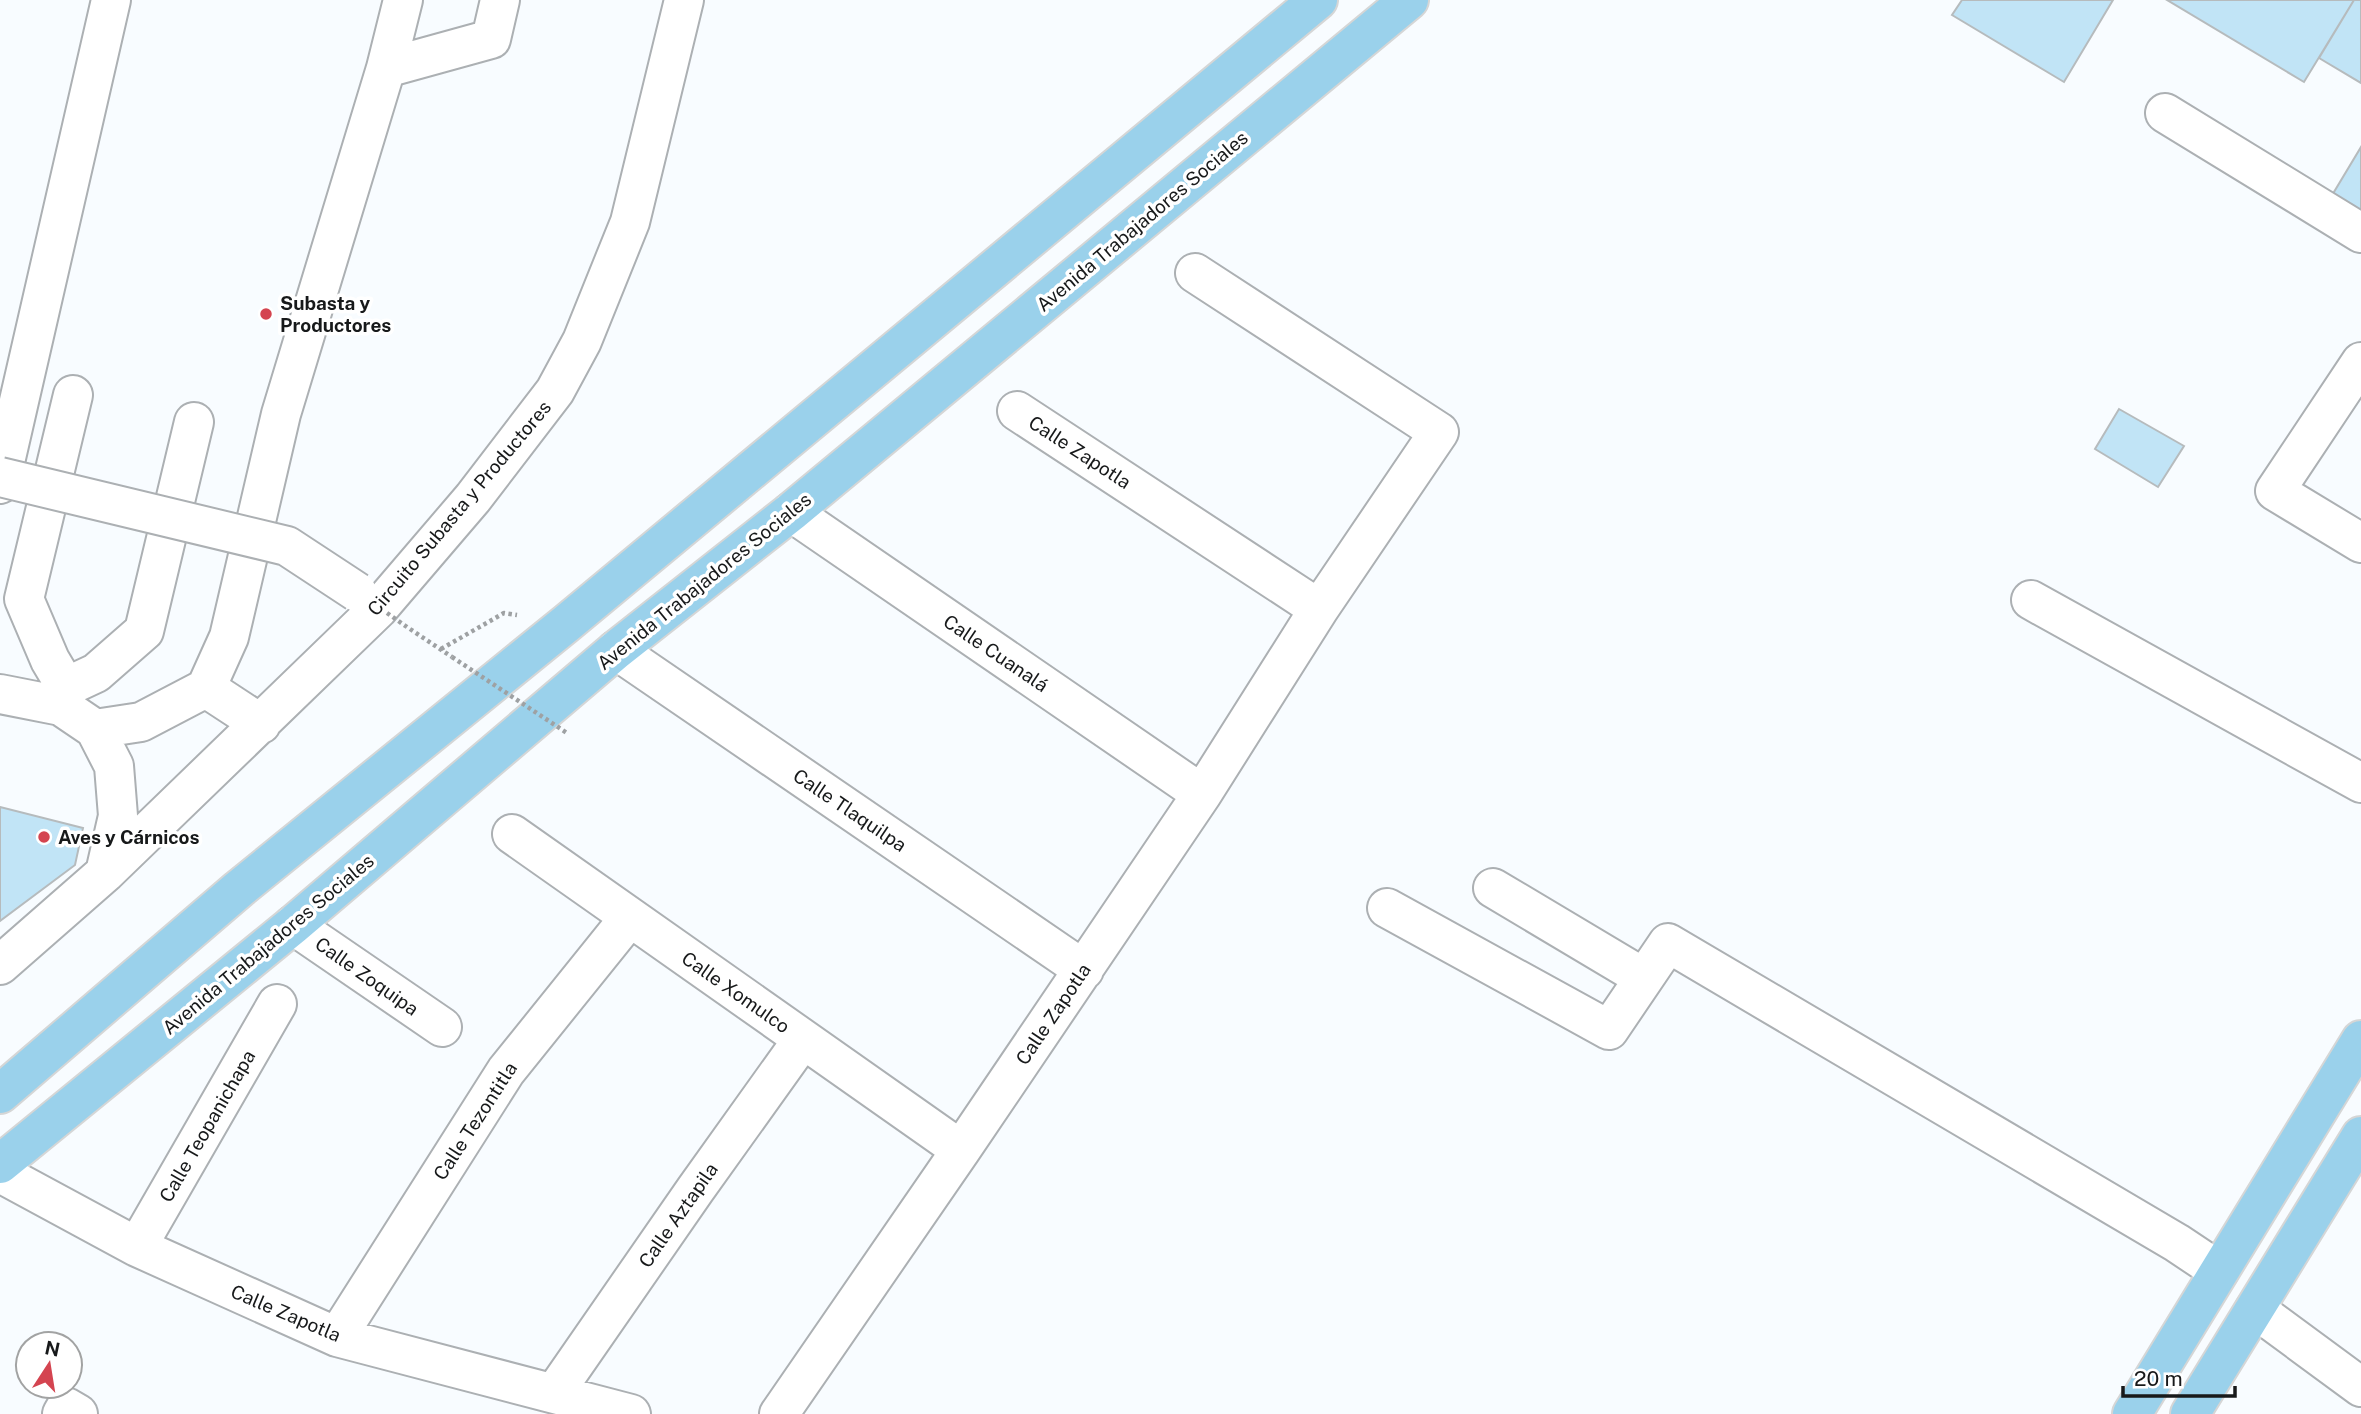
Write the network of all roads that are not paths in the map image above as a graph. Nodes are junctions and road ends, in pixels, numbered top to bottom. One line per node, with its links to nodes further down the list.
1 (111, 0): 16 (street)
2 (403, 0): 7 (street)
3 (500, 0): 7 (street)
4 (684, 0): 26 (street, Circuito Subasta y Productores)
5 (1318, 0): 43 (main road)
6 (1409, 0): 17 (main road, Avenida Trabajadores Sociales)
7 (386, 68): 23 (street)
8 (2165, 113): 9 (street)
9 (2361, 233)
10 (1195, 273): 21 (street, Calle Zapotla)
11 (2361, 362): 18 (street)
12 (74, 395): 25 (street)
13 (1017, 411): 21 (street, Calle Zapotla)
14 (194, 422): 25 (street)
15 (0, 477): 19 (street, bridge)
16 (0, 484)
17 (791, 512): 22 (main road, Avenida Trabajadores Sociales); 29 (street, Calle Cuanalá)
18 (2361, 543)
19 (358, 592)
20 (2031, 600): 28 (street)
21 (1320, 609): 29 (street, Calle Zapotla)
22 (616, 650): 35 (main road, Avenida Trabajadores Sociales); 37 (street, Calle Tlaquilpa)
23 (206, 688): 26 (street); 27 (street)
24 (0, 694): 25 (street)
25 (63, 696): 27 (street)
26 (261, 724): 31 (street, Circuito Subasta y Productores)
27 (95, 729): 31 (street)
28 (2361, 783)
29 (1202, 794): 37 (street, Calle Zapotla)
30 (512, 834): 34 (street, Calle Xomulco)
31 (105, 873): 36 (street, Circuito Subasta y Productores)
32 (1493, 888): 38 (street)
33 (1387, 908): 38 (street)
34 (630, 917): 41 (street, Calle Xomulco); 51 (street, Calle Tezontitla)
35 (293, 925): 40 (street, Calle Zoquipa); 46 (main road, Avenida Trabajadores Sociales)
36 (0, 965)
37 (1084, 970): 45 (street, Calle Zapotla)
38 (1644, 978): 49 (street)
39 (277, 1004): 48 (street, Calle Teopanichapa)
40 (442, 1027)
41 (803, 1039): 45 (street, Calle Xomulco); 53 (street, Calle Aztapila)
42 (2356, 1059): 49 (main road)
43 (0, 1094)
44 (2361, 1136): 50 (main road)
45 (961, 1150): 57 (street, Calle Zapotla)
46 (0, 1164)
47 (0, 1173): 48 (street, Calle Zapotla)
48 (137, 1247): 51 (street, Calle Zapotla)
49 (2219, 1272): 58 (main road)
50 (2255, 1309): 52 (street); 59 (main road)
51 (337, 1337): 53 (street, Calle Zapotla)
52 (2361, 1387)
53 (555, 1392): 56 (street, Calle Zapotla)
54 (62, 1414): 55 (street)
55 (78, 1414)
56 (631, 1414)
57 (779, 1414)
58 (2132, 1414)
59 (2190, 1414)

